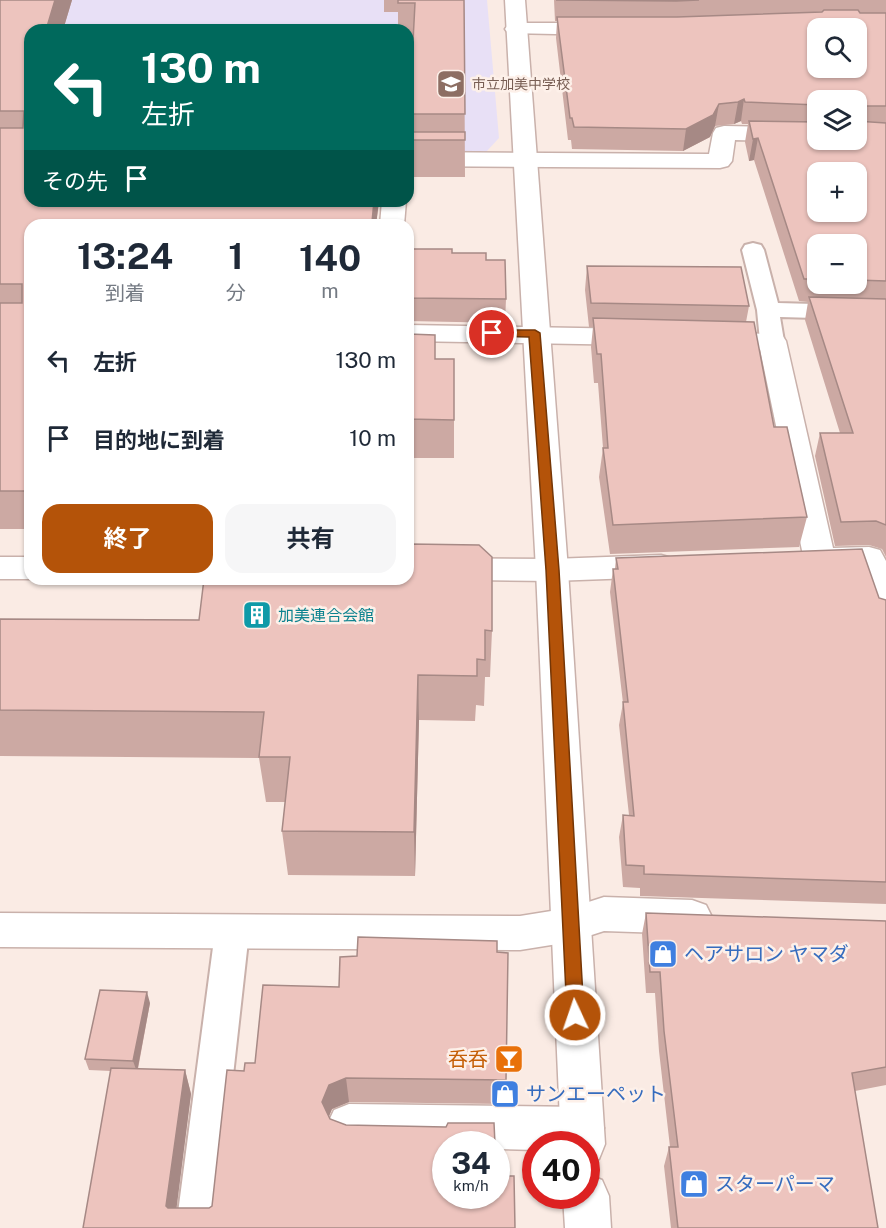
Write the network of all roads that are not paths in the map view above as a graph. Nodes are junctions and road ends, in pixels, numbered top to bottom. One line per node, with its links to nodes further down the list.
1 (515, 0): 2 (street)
2 (515, 29): 3 (street); 6 (street)
3 (617, 29)
4 (807, 135): 6 (street)
5 (414, 159): 6 (street)
6 (525, 159): 11 (street)
7 (753, 250): 8 (lane)
8 (768, 310): 9 (lane); 12 (lane)
9 (886, 313)
10 (414, 333): 11 (street)
11 (535, 333): 12 (street); 18 (street)
12 (772, 340): 13 (street)
13 (877, 558): 19 (street)
14 (690, 565): 18 (street)
15 (0, 568): 16 (street)
16 (24, 568)
17 (414, 569): 18 (street)
18 (552, 570): 21 (street)
19 (886, 612)
20 (722, 918): 21 (street)
21 (570, 925): 23 (street); 26 (street)
22 (0, 930): 23 (street)
23 (232, 932): 28 (lane)
24 (349, 1125): 25 (street)
25 (547, 1131)
26 (583, 1131)
27 (587, 1209): 29 (street)
28 (196, 1228)
29 (588, 1228)

